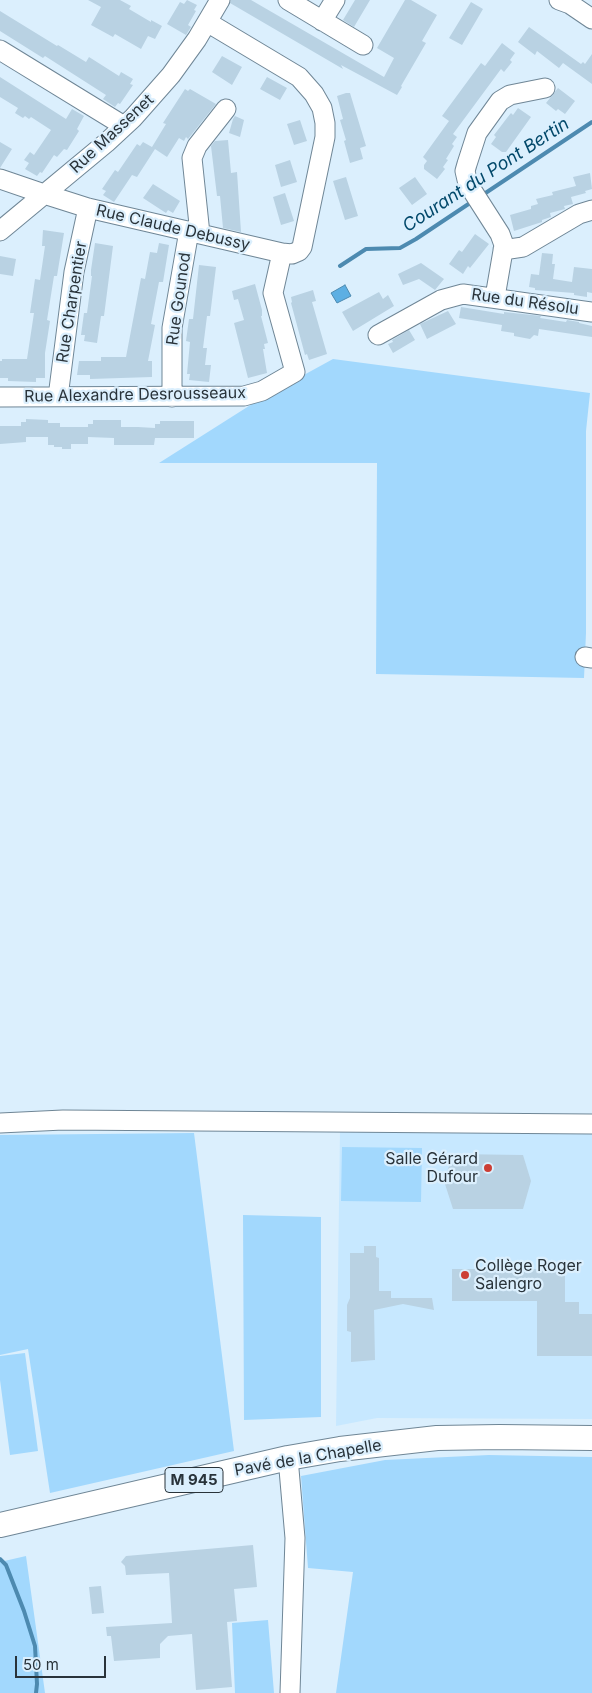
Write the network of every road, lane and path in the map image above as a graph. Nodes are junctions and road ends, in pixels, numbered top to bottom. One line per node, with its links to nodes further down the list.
1 (220, 0): 7 (street, Rue Massenet)
2 (288, 0): 6 (street)
3 (335, 0): 6 (street)
4 (559, 0): 5 (street)
5 (592, 19)
6 (322, 21): 8 (street)
7 (207, 22): 12 (street, Rue Massenet); 20 (street, Rue Claude Debussy)
8 (363, 45)
9 (0, 50): 12 (street)
10 (545, 88): 19 (street)
11 (226, 109): 18 (street, Rue Gounod)
12 (124, 126): 14 (street, Rue Massenet)
13 (0, 179): 14 (street, Rue Claude Debussy)
14 (44, 194): 15 (street, Rue Claude Debussy); 17 (street, Rue Massenet)
15 (88, 208): 18 (street, Rue Claude Debussy); 25 (street, Rue Charpentier)
16 (592, 210): 19 (street)
17 (0, 230)
18 (195, 232): 20 (street, Rue Claude Debussy); 26 (street, Rue Gounod)
19 (504, 250): 21 (street)
20 (282, 253): 26 (street, Rue Alexandre Desrousseaux)
21 (495, 297): 22 (street, Rue du Résolu); 23 (street, Rue du Résolu)
22 (592, 312)
23 (378, 335)
24 (0, 397): 25 (street, Rue Alexandre Desrousseaux)
25 (58, 397): 26 (street, Rue Alexandre Desrousseaux)
26 (172, 397)
27 (0, 1123): 28 (street)
28 (592, 1124)
29 (592, 1438): 30 (main road, Pavé de la Chapelle / M 945)
30 (288, 1458): 31 (main road, Pavé de la Chapelle / M 945); 32 (street)
31 (0, 1525)
32 (290, 1693)

